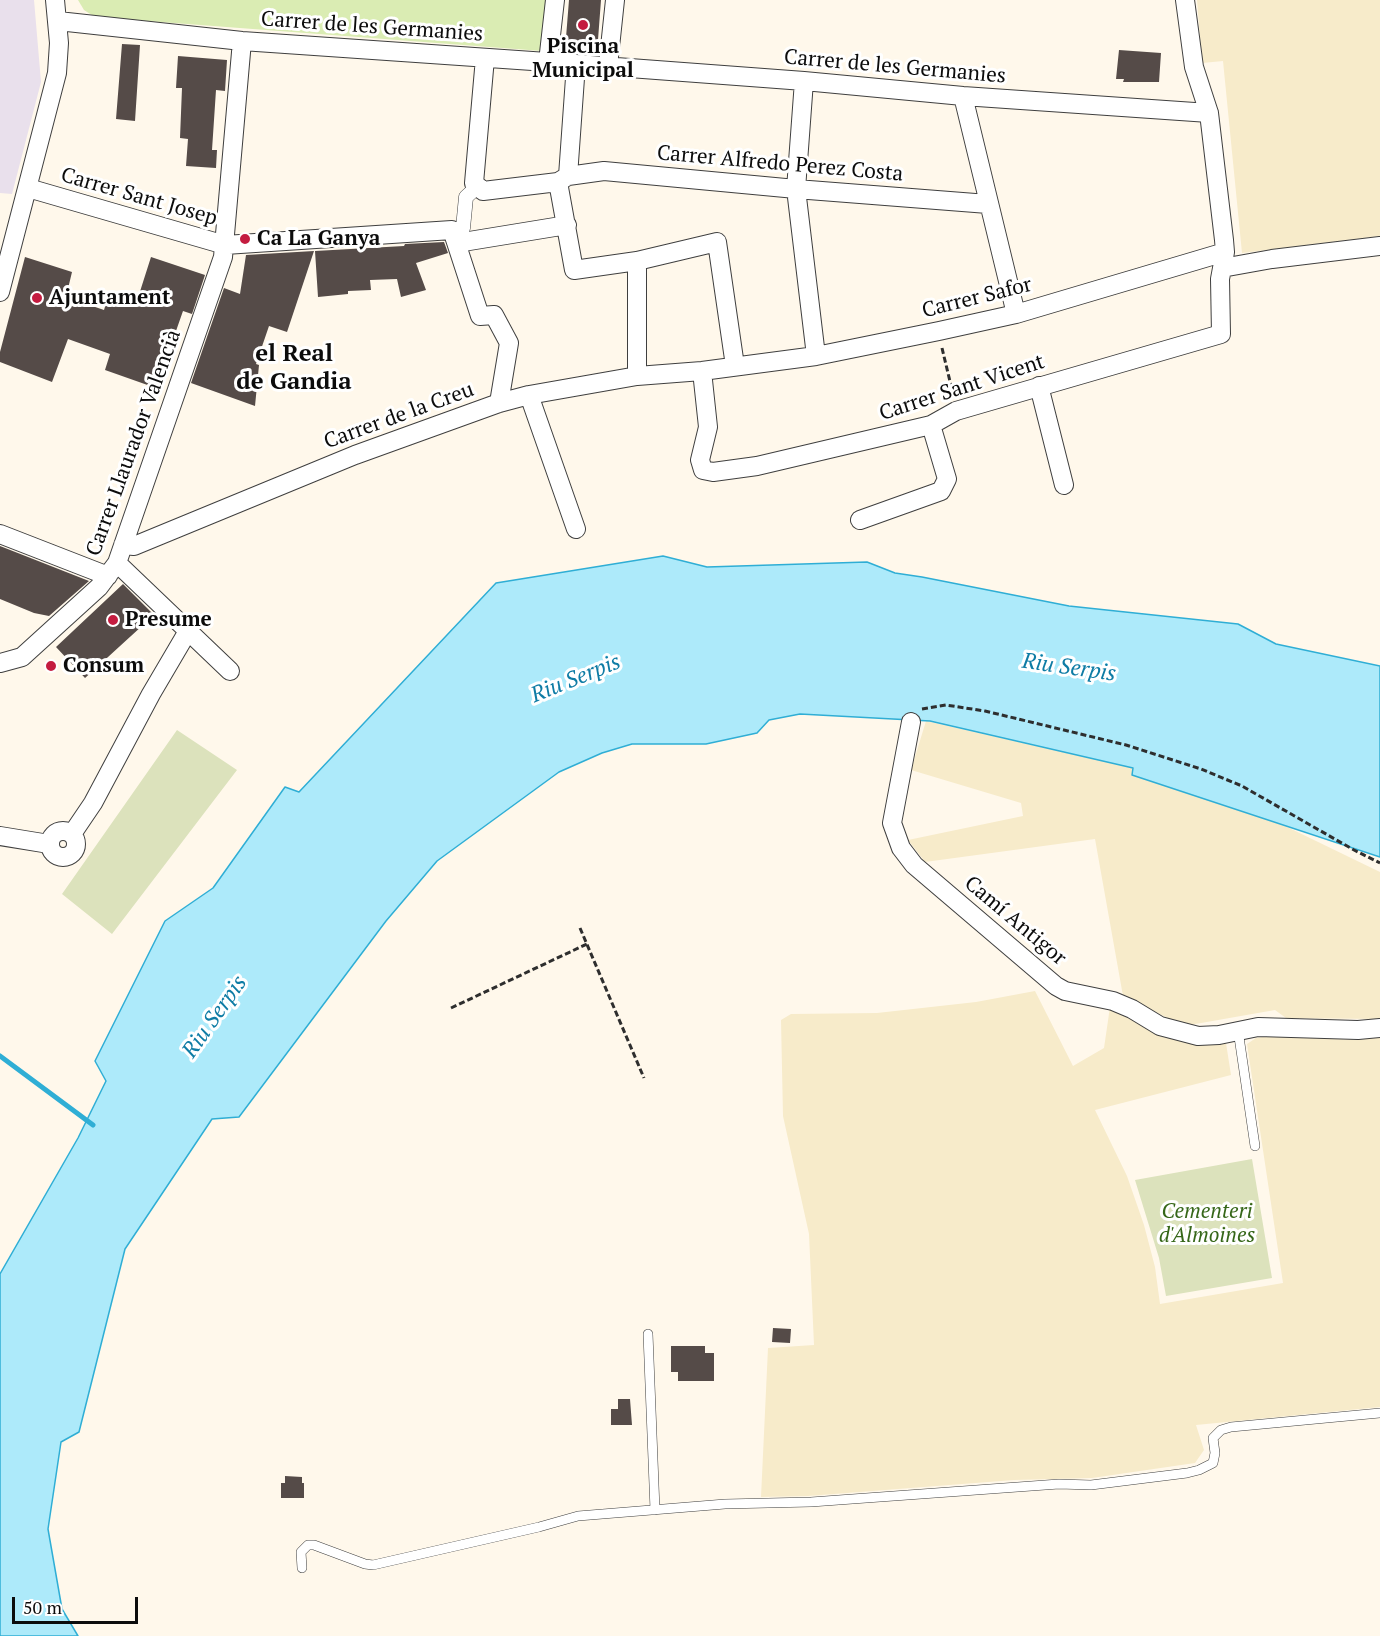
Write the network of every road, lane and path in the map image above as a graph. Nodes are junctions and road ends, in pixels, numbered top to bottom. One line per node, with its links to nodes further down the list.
1 (55, 0): 5 (street)
2 (555, 0): 8 (street)
3 (615, 0): 10 (street)
4 (1185, 0): 13 (street)
5 (58, 21): 6 (street, Carrer de les Germanies); 16 (street)
6 (242, 40): 7 (street, Carrer de les Germanies); 21 (street, Carrer Llaurador Valencià)
7 (485, 58): 8 (street, Carrer de les Germanies); 15 (street)
8 (548, 63): 9 (street, Carrer de les Germanies)
9 (576, 64): 10 (street, Carrer de les Germanies); 14 (street)
10 (608, 66): 11 (street, Carrer de les Germanies)
11 (804, 81): 12 (street, Carrer de les Germanies); 17 (street)
12 (963, 96): 13 (street, Carrer de les Germanies); 18 (street)
13 (1209, 113): 24 (street)
14 (563, 179): 15 (street, Carrer Alfredo Perez Costa); 17 (street, Carrer Alfredo Perez Costa); 19 (street)
15 (477, 187): 20 (street)
16 (28, 188): 21 (street, Carrer Sant Josep); 23 (street)
17 (796, 189): 18 (street, Carrer Alfredo Perez Costa); 29 (street)
18 (988, 204): 27 (street)
19 (567, 225): 20 (street, Carrer Sant Josep); 25 (street)
20 (455, 236): 21 (street, Carrer Sant Josep); 35 (street)
21 (225, 245): 42 (street, Carrer Llaurador Valencià)
22 (1380, 246): 24 (street, Carrer Safor)
23 (4, 260): 26 (street)
24 (1223, 260): 27 (street, Carrer Safor); 33 (street, Carrer Sant Vicent)
25 (637, 261): 30 (street); 32 (street)
26 (0, 292)
27 (1016, 314): 28 (street, Carrer Safor)
28 (939, 331): 29 (street, Carrer Safor); 36 (path)
29 (816, 357): 30 (street, Carrer Safor)
30 (735, 366): 31 (street, Carrer Safor)
31 (702, 371): 32 (street, Carrer de la Creu); 37 (street, Carrer Sant Vicent)
32 (637, 376): 34 (street, Carrer de la Creu)
33 (1039, 387): 36 (street, Carrer Sant Vicent); 38 (street)
34 (529, 395): 35 (street, Carrer de la Creu); 40 (street)
35 (499, 404): 42 (street, Carrer de la Creu)
36 (956, 411): 37 (street, Carrer Sant Vicent)
37 (931, 425): 39 (street)
38 (1064, 485)
39 (860, 520)
40 (576, 529)
41 (0, 534): 43 (street)
42 (123, 545): 43 (street, Carrer Llaurador Valencià)
43 (113, 570): 44 (street); 45 (street)
44 (188, 631): 46 (street); 48 (street)
45 (0, 663)
46 (230, 671)
47 (911, 722): 49 (path); 54 (street, Camí Antigor)
48 (0, 836)
49 (1380, 863)
50 (580, 928): 51 (path)
51 (587, 944): 52 (path); 55 (path)
52 (451, 1008)
53 (1380, 1028): 54 (street, Camí Antigor)
54 (1238, 1030): 56 (lane)
55 (644, 1078)
56 (1255, 1146)
57 (648, 1334): 59 (lane)
58 (1380, 1413): 59 (lane)
59 (655, 1510): 60 (lane)
60 (302, 1568)

